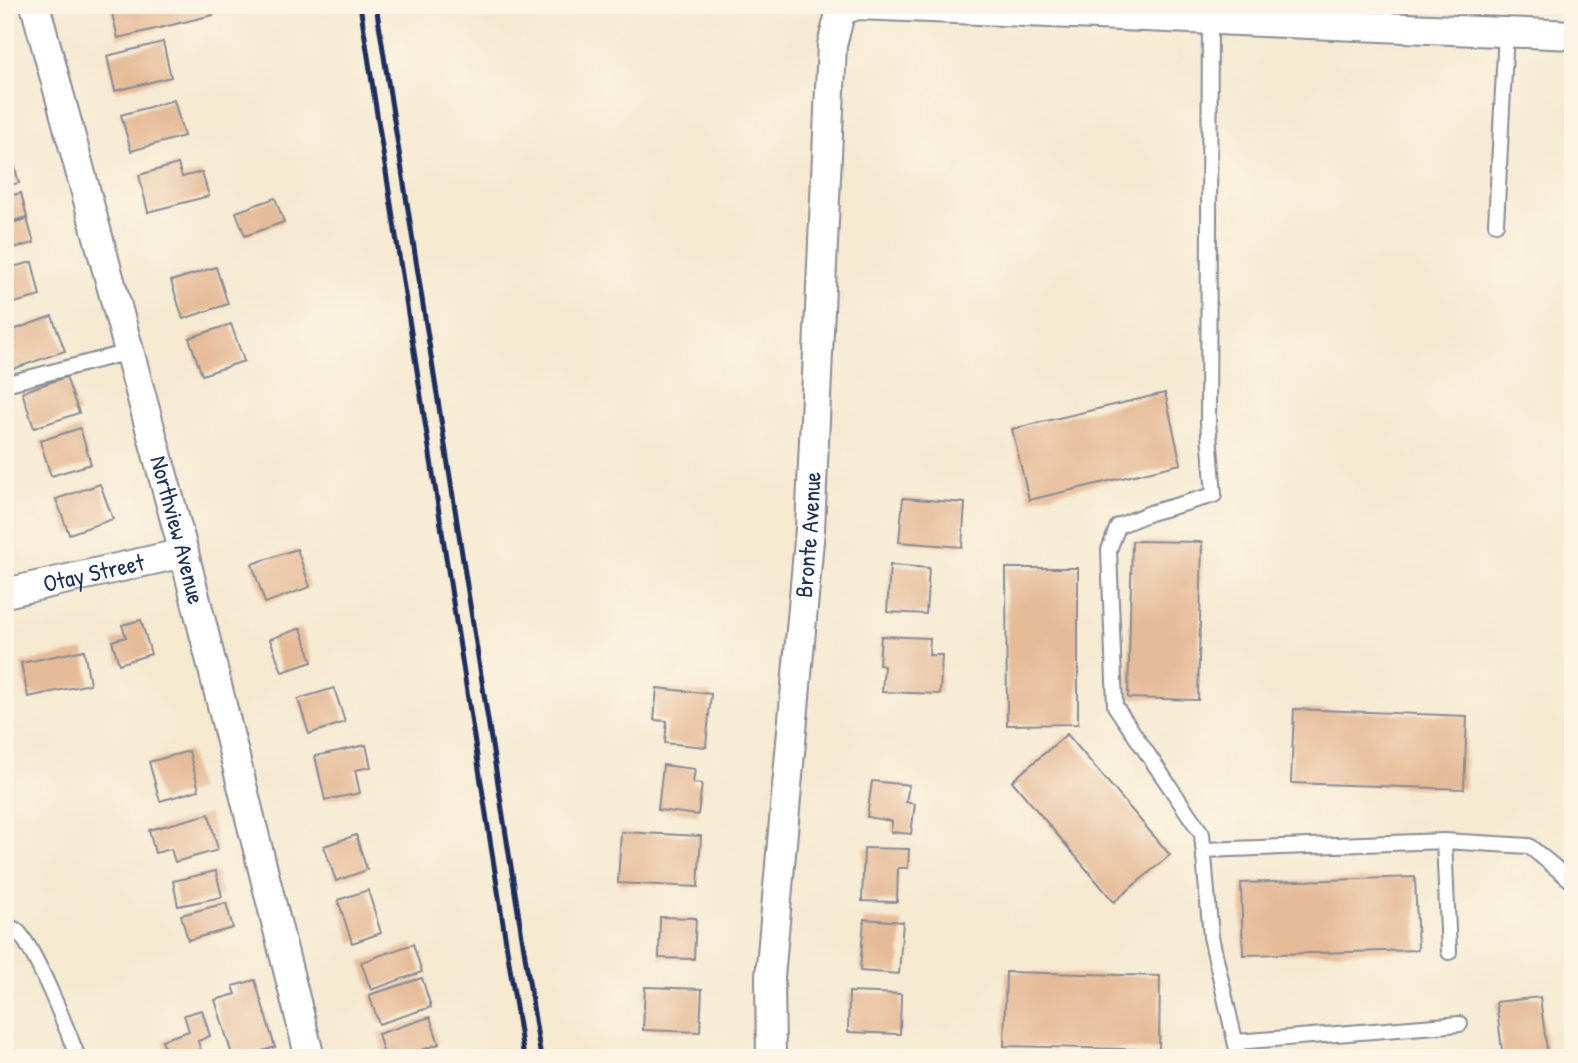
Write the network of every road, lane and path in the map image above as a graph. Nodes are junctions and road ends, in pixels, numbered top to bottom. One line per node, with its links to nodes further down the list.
1 (35, 5): 7 (street, Northview Avenue)
2 (834, 8): 3 (street); 20 (street, Bronte Avenue)
3 (1210, 19): 4 (street); 12 (lane)
4 (1506, 32): 5 (street); 6 (lane)
5 (1573, 35)
6 (1496, 224)
7 (129, 352): 8 (lane); 9 (street, Northview Avenue)
8 (5, 384)
9 (184, 553): 10 (street, Otay Street); 19 (street, Northview Avenue)
10 (5, 593)
11 (1444, 841): 12 (lane); 13 (lane); 15 (lane)
12 (1204, 850): 17 (lane)
13 (1573, 882)
14 (5, 926): 18 (lane)
15 (1448, 952)
16 (1460, 1024): 17 (lane)
17 (1236, 1042): 21 (lane)
18 (78, 1058)
19 (310, 1058)
20 (771, 1058)
21 (1239, 1058)

